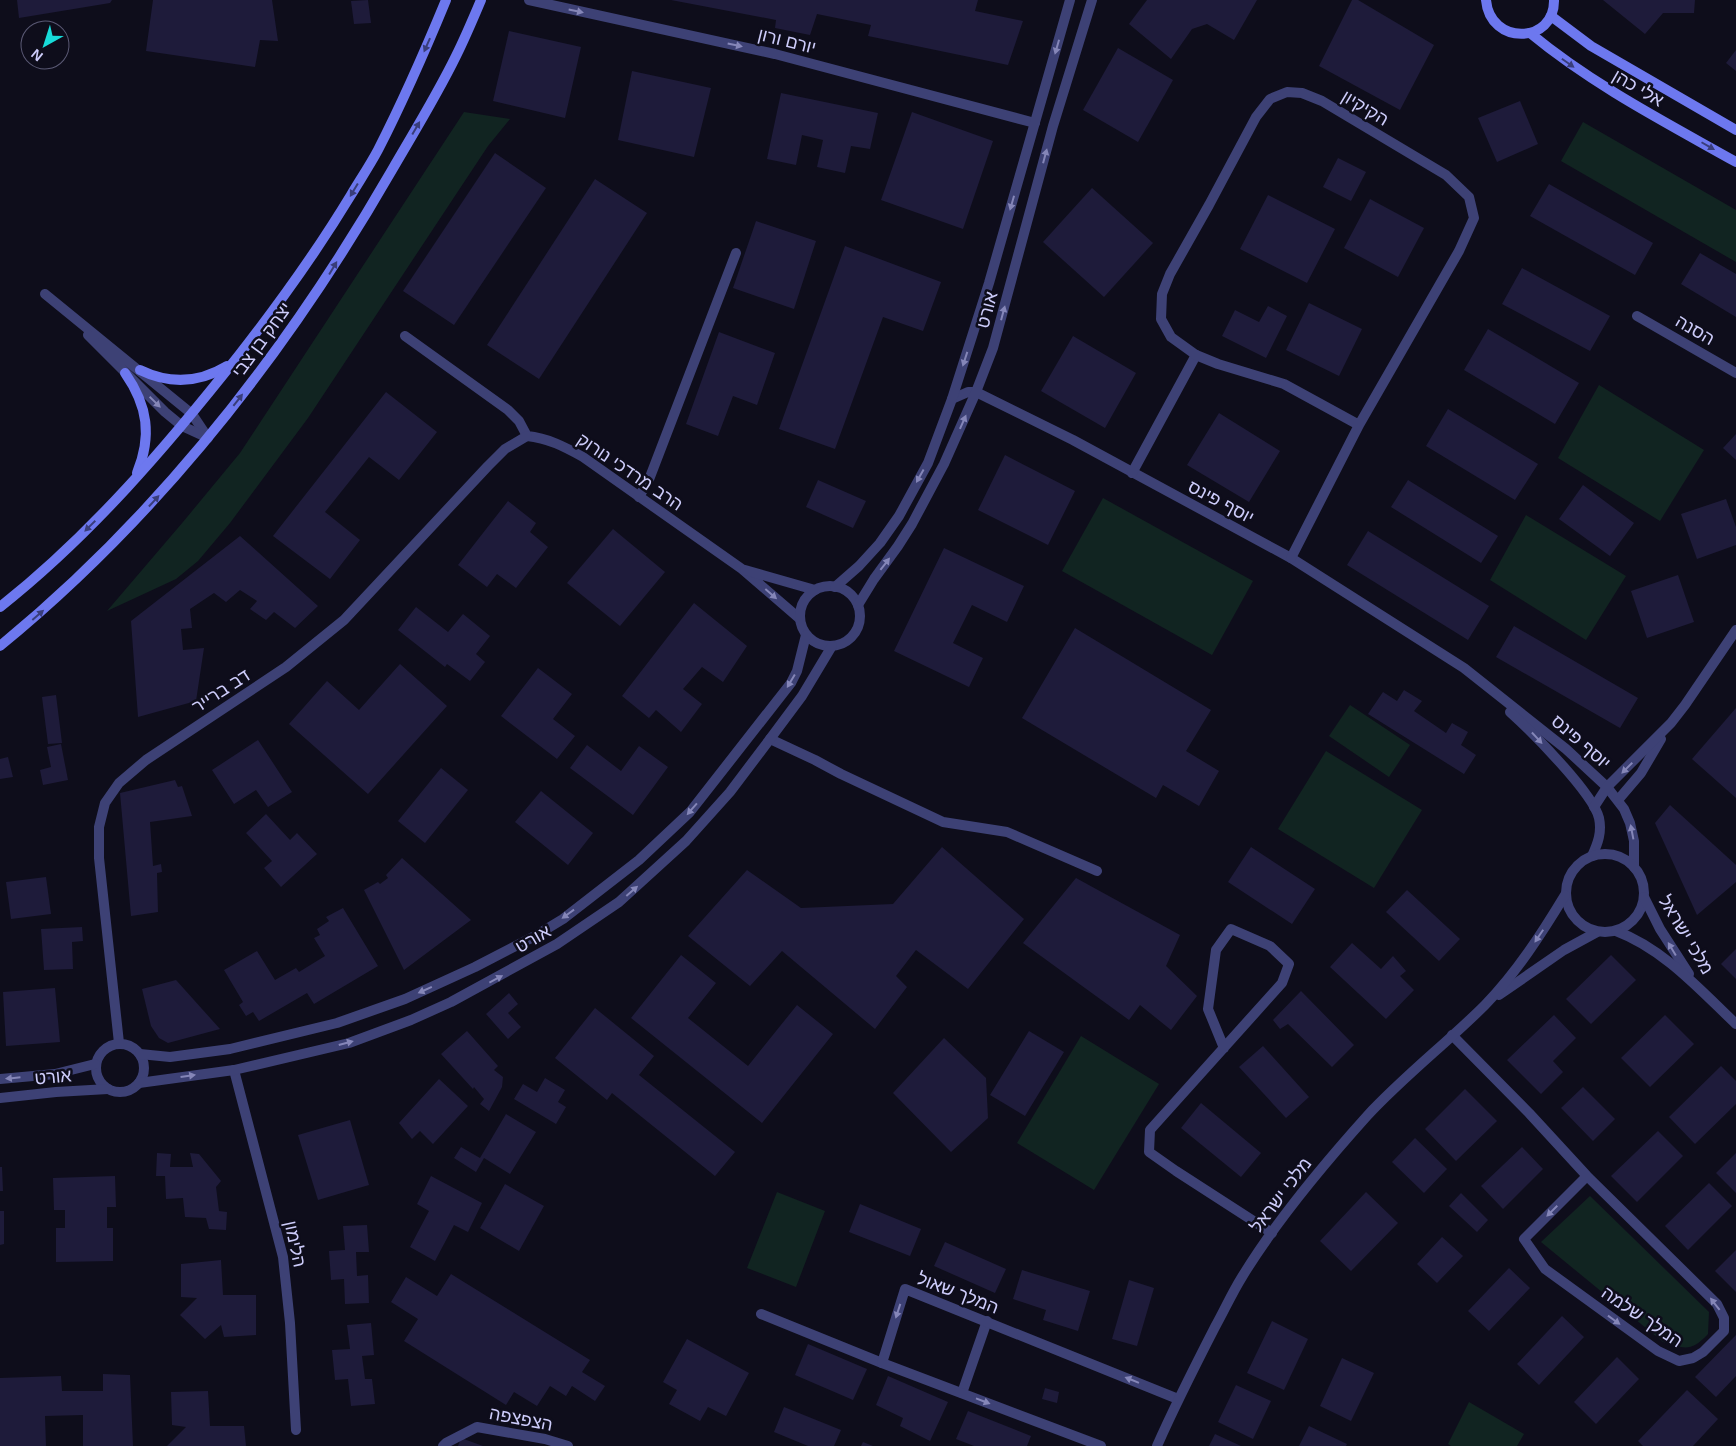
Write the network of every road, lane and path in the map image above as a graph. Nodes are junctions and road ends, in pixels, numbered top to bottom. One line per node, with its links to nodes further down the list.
1 (446, 0): 19 (street, יצחק בן צבי, one-way to 19)
2 (481, 0): 29 (street, יצחק בן צבי, one-way to 2)
3 (529, 0): 10 (street, יורם ורון, one-way to 10)
4 (1070, 0): 10 (street, אורט, one-way to 10)
5 (1092, 0): 23 (street, אורט, one-way to 5)
6 (1485, 0): 9 (street)
7 (1554, 0): 8 (street)
8 (1551, 16): 9 (street); 11 (street, אלי כהן)
9 (1530, 33): 12 (street, אלי כהן, one-way to 12)
10 (1035, 123): 24 (street, אורט, one-way to 24)
11 (1736, 130)
12 (1736, 162)
13 (736, 253): 32 (street)
14 (45, 294): 15 (street)
15 (59, 306): 20 (street); 21 (street)
16 (1637, 316): 22 (street, הסנה)
17 (406, 336): 28 (street)
18 (1196, 355): 26 (street, הקיקיון); 26 (street, הקיקיון); 30 (street)
19 (232, 363): 20 (street); 25 (street, יצחק בן צבי)
20 (140, 370): 25 (street)
21 (125, 373): 27 (street, one-way to 27); 31 (street)
22 (1736, 373)
23 (976, 392): 24 (street); 30 (street, יוסף פינס); 37 (street, אורט, one-way to 23)
24 (952, 399): 35 (street, אורט, one-way to 35)
25 (192, 414): 27 (street, יצחק בן צבי); 29 (street)
26 (1359, 425): 33 (street, הקיקיון)
27 (182, 426): 29 (street); 31 (street, יצחק בן צבי)
28 (527, 436): 32 (street, הרב מרדכי נורוק); 61 (street, דב ברייר)
29 (208, 438): 42 (street, יצחק בן צבי, one-way to 29)
30 (1132, 473): 33 (street, יוסף פינס)
31 (130, 485): 38 (street, יצחק בן צבי, one-way to 38)
32 (639, 497): 34 (street, הרב מרדכי נורוק)
33 (1291, 558): 44 (street, יוסף פינס)
34 (742, 569): 36 (street, הרב מרדכי נורוק); 39 (street, הרב מרדכי נורוק, one-way to 39)
35 (835, 587): 36 (street); 37 (street)
36 (815, 590): 39 (street)
37 (858, 605): 43 (street)
38 (0, 607)
39 (800, 619): 41 (street)
40 (1736, 630): 45 (street)
41 (806, 635): 43 (street); 63 (street, אורט, one-way to 63)
42 (0, 646)
43 (832, 646): 46 (street, אורט)
44 (1464, 668): 47 (street, יוסף פינס); 49 (street, יוסף פינס, one-way to 49)
45 (1671, 723): 47 (street, one-way to 47); 48 (street)
46 (770, 739): 52 (street); 65 (street, אורט, one-way to 46)
47 (1607, 787): 48 (street, יוסף פינס); 49 (street)
48 (1618, 800): 51 (street, יוסף פינס, one-way to 48)
49 (1594, 807): 50 (street, יוסף פינס)
50 (1592, 856): 51 (street); 53 (street)
51 (1634, 868): 54 (street)
52 (1097, 870)
53 (1565, 894): 56 (street); 58 (street, מלכי ישראל, one-way to 58)
54 (1644, 897): 55 (street); 57 (street, מלכי ישראל, one-way to 54)
55 (1616, 931): 56 (street); 57 (street, מלכי ישראל)
56 (1597, 932): 58 (street, מלכי ישראל)
57 (1700, 989): 59 (street, מלכי ישראל)
58 (1486, 1004): 60 (street, מלכי ישראל)
59 (1736, 1024)
60 (1452, 1035): 70 (street, המלך שלמה); 71 (street, מלכי ישראל)
61 (119, 1043): 63 (street); 64 (street)
62 (1224, 1048): 62 (street); 71 (street)
63 (140, 1054): 67 (street)
64 (95, 1064): 66 (street, אורט, one-way to 66); 68 (street)
65 (234, 1070): 67 (street, אורט, one-way to 65); 77 (street, הלימון)
66 (0, 1080)
67 (139, 1083): 68 (street)
68 (108, 1089): 69 (street, אורט)
69 (0, 1098)
70 (1587, 1176): 70 (street, המלך שלמה, one-way to 70)
71 (1272, 1233): 76 (street, מלכי ישראל)
72 (761, 1314): 74 (street)
73 (987, 1321): 74 (street, המלך שאול, one-way to 74); 75 (street); 76 (street, המלך שאול, one-way to 73)
74 (882, 1363): 75 (street)
75 (962, 1393): 80 (street, one-way to 80)
76 (1178, 1399): 81 (street, מלכי ישראל)
77 (296, 1430)
78 (443, 1446): 79 (street, הצפצפה)
79 (568, 1446)
80 (1101, 1446)
81 (1157, 1446)

